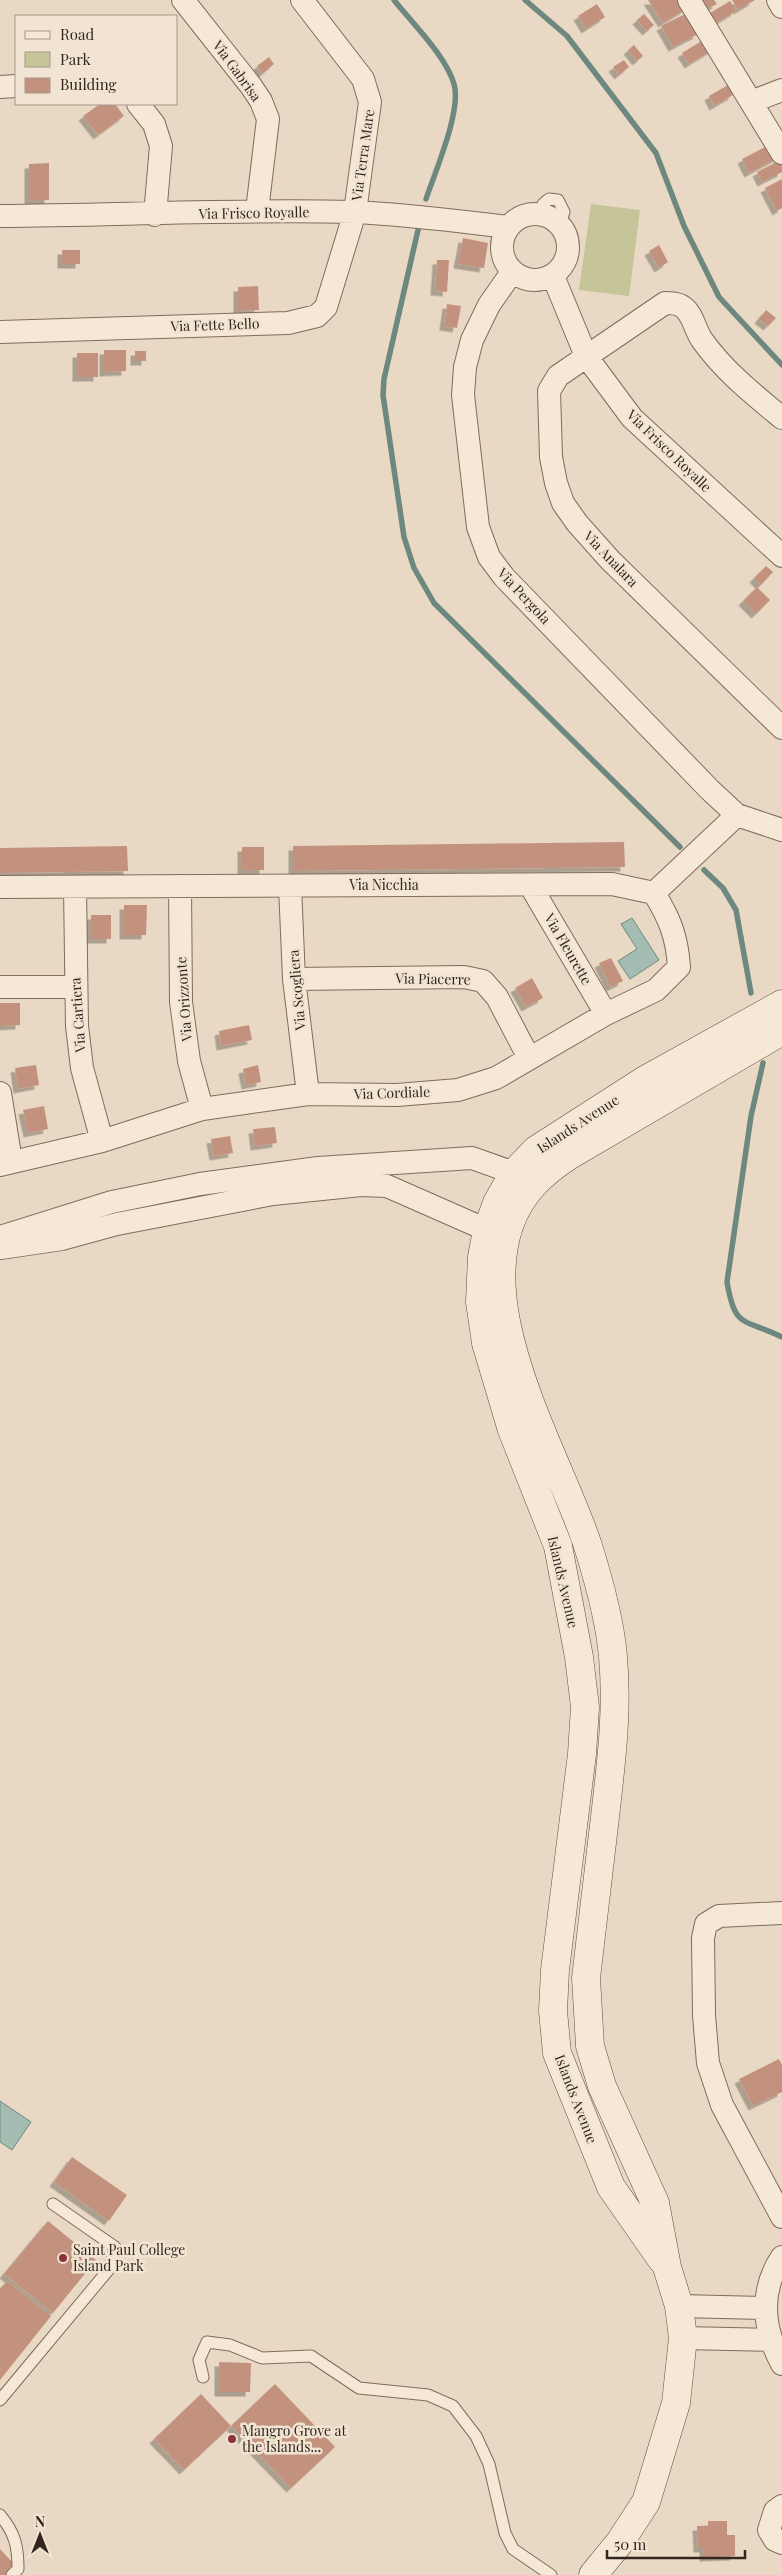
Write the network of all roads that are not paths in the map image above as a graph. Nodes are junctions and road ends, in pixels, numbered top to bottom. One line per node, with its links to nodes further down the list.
1 (183, 0): 12 (street, Via Gabrisa)
2 (302, 0): 13 (street, Via Terra Mare)
3 (689, 0): 9 (street)
4 (778, 0): 5 (street)
5 (782, 7)
6 (15, 86): 7 (street)
7 (0, 88)
8 (782, 90): 9 (street)
9 (751, 102): 11 (street)
10 (139, 105): 14 (street)
11 (782, 153)
12 (257, 211): 13 (street, Via Frisco Royalle); 14 (street, Via Frisco Royalle)
13 (355, 212): 16 (street, Via Frisco Royalle); 19 (street, Via Fette Bello)
14 (155, 215): 15 (street, Via Frisco Royalle)
15 (0, 216)
16 (508, 227): 17 (street); 18 (street)
17 (512, 272): 18 (street); 24 (street, Via Pergola)
18 (553, 276): 20 (street, Via Frisco Royalle)
19 (0, 332)
20 (586, 356): 21 (street, Via Analara); 22 (street, Via Frisco Royalle); 23 (street, Via Analara)
21 (782, 418)
22 (782, 556)
23 (782, 728)
24 (737, 815): 25 (street, Via Pergola); 31 (street)
25 (782, 830)
26 (530, 885): 28 (street, Via Nicchia); 31 (street, Via Nicchia); 36 (street, Via Fleurette)
27 (180, 886): 28 (street, Via Nicchia); 30 (street, Via Nicchia); 41 (street, Via Orizzonte)
28 (290, 886): 32 (street, Via Scogliera)
29 (0, 887): 30 (street, Via Nicchia)
30 (75, 887): 34 (street, Via Cartiera)
31 (654, 893): 36 (street, Via Cordiale)
32 (294, 979): 38 (street, Via Piacerre); 40 (street, Via Scogliera)
33 (0, 987): 34 (street)
34 (75, 987): 42 (street, Via Cartiera)
35 (782, 1004): 45 (street, Islands Avenue)
36 (606, 1014): 38 (street, Via Cordiale)
37 (782, 1031): 45 (street, Islands Avenue)
38 (529, 1058): 40 (street, Via Cordiale)
39 (0, 1093): 43 (street)
40 (308, 1094): 41 (street, Via Cordiale)
41 (202, 1109): 42 (street, Via Cordiale)
42 (102, 1141): 43 (street, Via Cordiale)
43 (5, 1163)
44 (386, 1163): 45 (street); 46 (street); 48 (street)
45 (523, 1180): 47 (street, Islands Avenue)
46 (387, 1186): 47 (street); 49 (street)
47 (497, 1233): 54 (street, Islands Avenue)
48 (0, 1237)
49 (0, 1249)
50 (782, 1913): 52 (street)
51 (52, 2204): 60 (lane)
52 (782, 2217)
53 (782, 2257): 55 (street)
54 (679, 2306): 55 (street); 56 (street, Islands Avenue)
55 (765, 2308): 57 (street)
56 (683, 2338): 57 (street); 66 (street, Islands Avenue)
57 (770, 2340): 58 (street)
58 (782, 2364)
59 (203, 2376): 65 (lane)
60 (0, 2400)
61 (782, 2506): 63 (street)
62 (0, 2515): 64 (lane)
63 (782, 2543)
64 (12, 2575)
65 (551, 2575)
66 (593, 2575)

